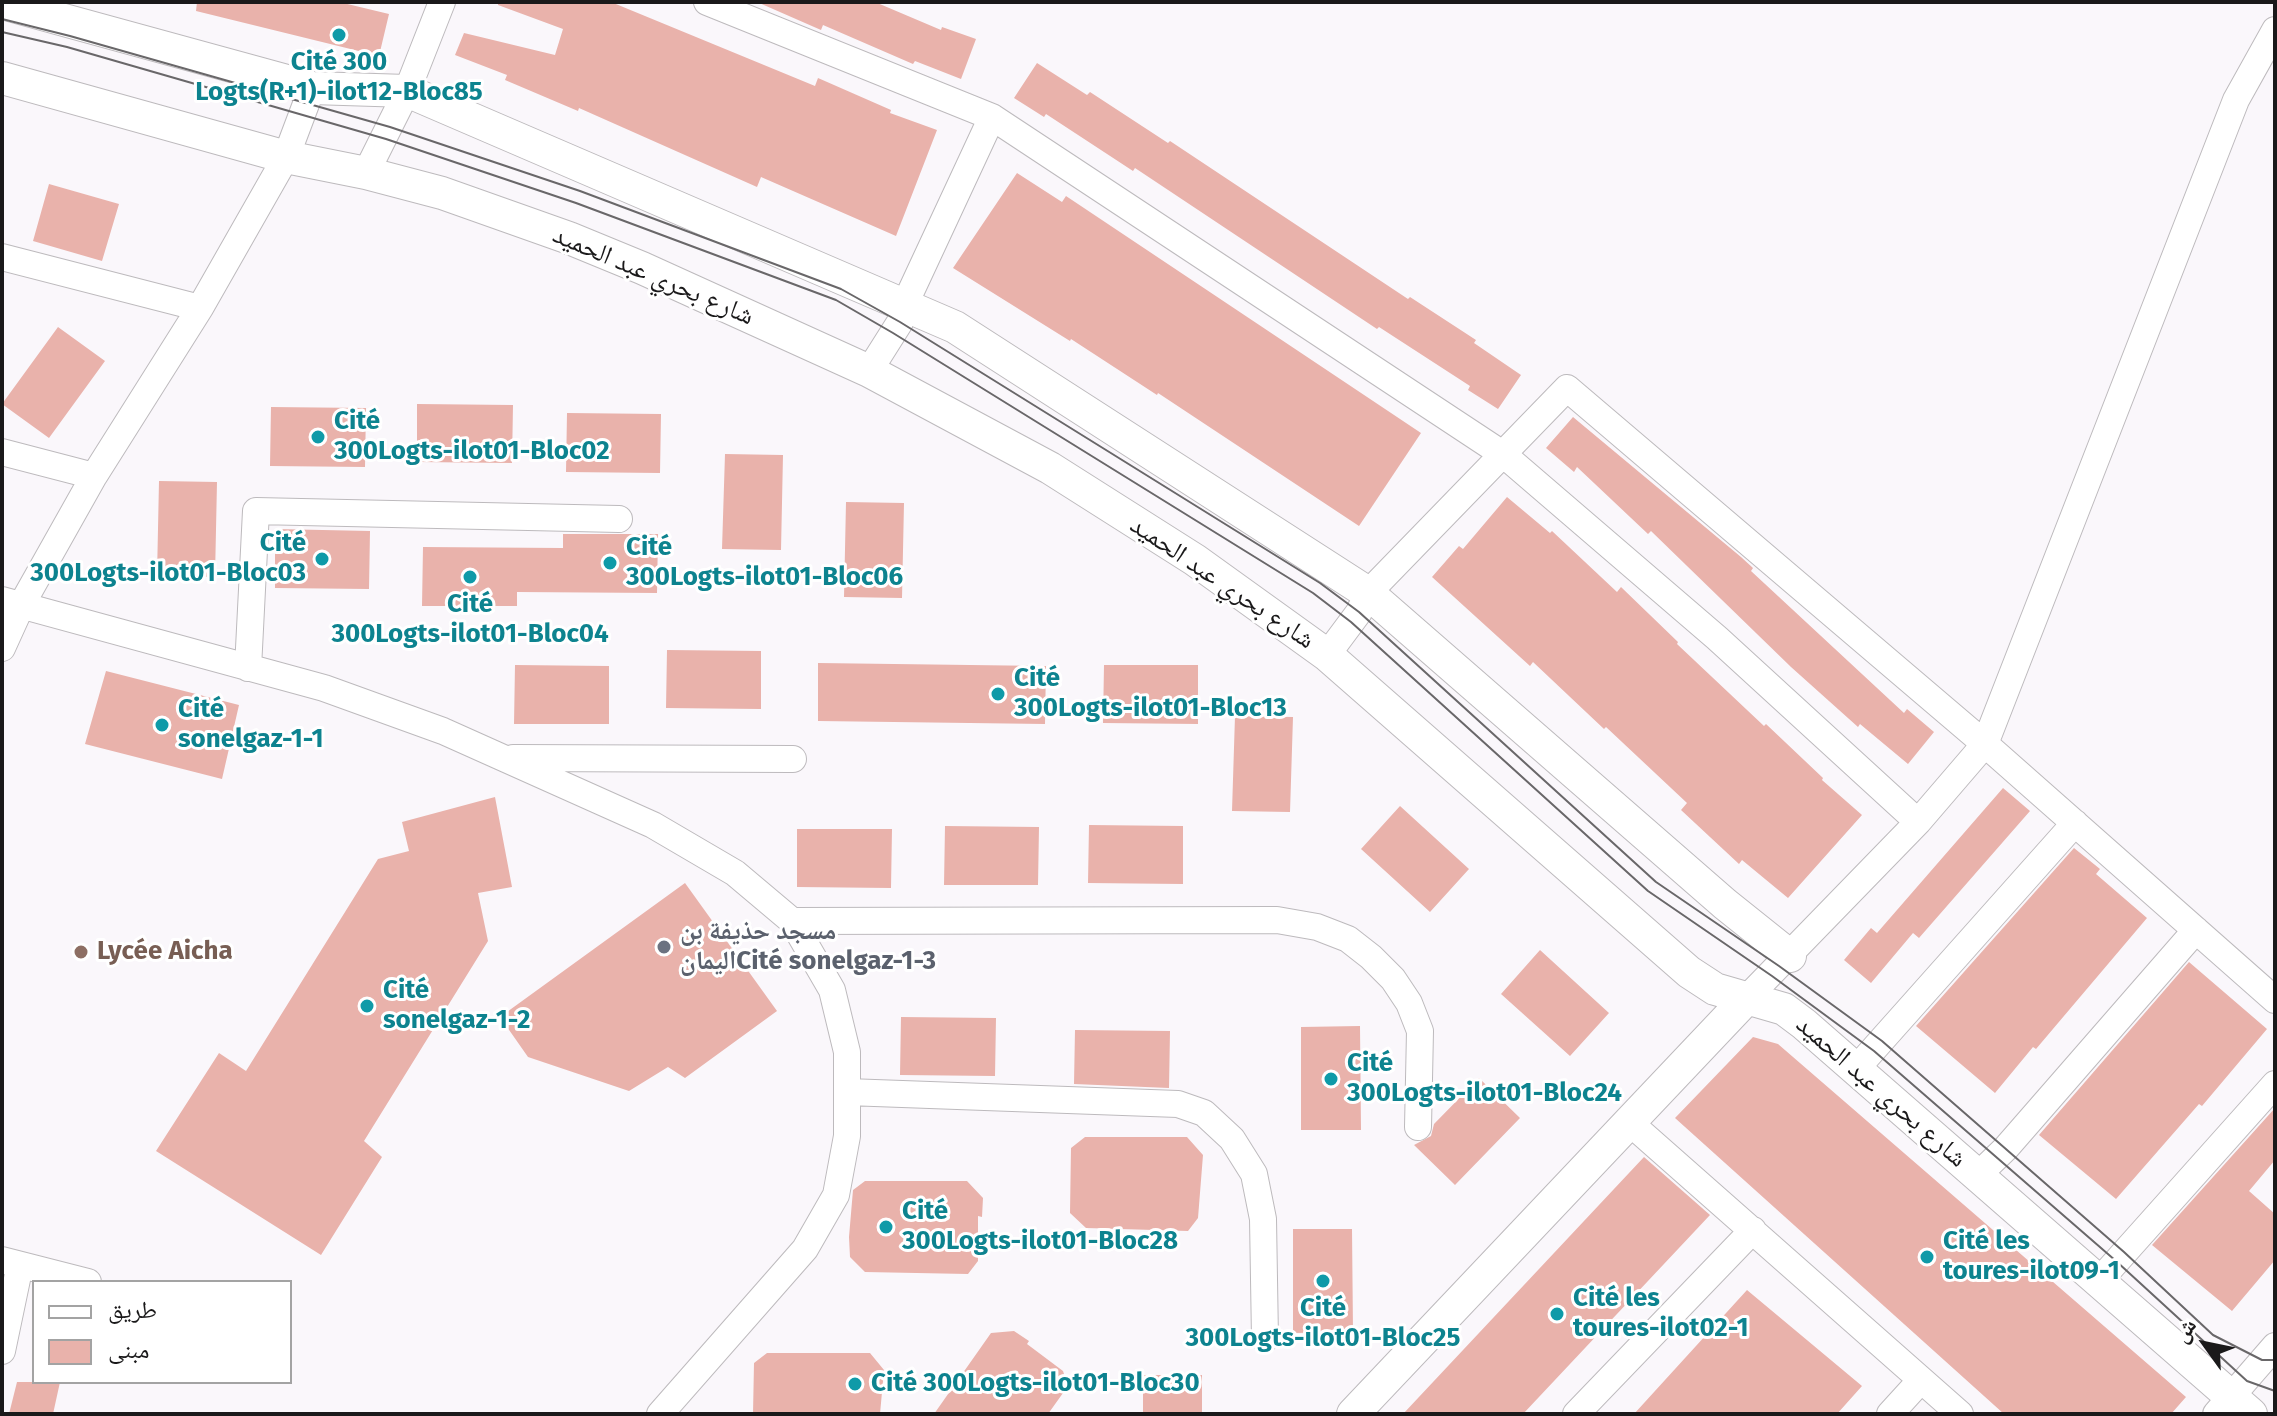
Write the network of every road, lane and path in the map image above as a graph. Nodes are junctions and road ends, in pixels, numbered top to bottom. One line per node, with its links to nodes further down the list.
1 (442, 2): 7 (street)
2 (707, 2): 8 (street)
3 (2, 3): 6 (street)
4 (2275, 30): 24 (street)
5 (2, 78): 9 (street, شارع بحري عبد الحميد)
6 (312, 88): 7 (street); 9 (street)
7 (407, 91): 10 (street); 12 (street)
8 (992, 117): 12 (street); 16 (street)
9 (286, 157): 10 (street, شارع بحري عبد الحميد); 13 (street)
10 (366, 173): 14 (street, شارع بحري عبد الحميد)
11 (2, 257): 13 (street)
12 (905, 304): 14 (street); 19 (street)
13 (200, 308): 17 (street)
14 (869, 371): 22 (street, شارع بحري عبد الحميد)
15 (2, 452): 17 (street)
16 (1504, 455): 19 (street); 24 (street); 27 (street)
17 (94, 476): 20 (street)
18 (619, 519): 23 (street)
19 (1368, 593): 22 (street); 31 (street)
20 (12, 602): 21 (street); 23 (street)
21 (2, 648)
22 (1327, 655): 32 (street, شارع بحري عبد الحميد)
23 (248, 668): 25 (street)
24 (1985, 744): 27 (street); 28 (street)
25 (502, 758): 26 (street); 29 (street)
26 (793, 759)
27 (1918, 822): 31 (street)
28 (2075, 823): 30 (street); 34 (street)
29 (792, 921): 36 (street); 38 (street)
30 (2196, 930): 33 (street); 39 (street)
31 (1790, 956): 32 (street)
32 (1745, 1000): 34 (street, شارع بحري عبد الحميد); 37 (street)
33 (2275, 1000)
34 (1856, 1069): 39 (street, شارع بحري عبد الحميد)
35 (2275, 1084): 43 (street)
36 (847, 1092): 44 (street); 49 (street)
37 (1629, 1122): 40 (street); 50 (street)
38 (1418, 1127)
39 (1978, 1175): 43 (street, شارع بحري عبد الحميد)
40 (1753, 1230): 47 (street); 51 (street)
41 (11, 1263): 42 (street); 46 (street)
42 (80, 1280)
43 (2099, 1281): 48 (street, شارع بحري عبد الحميد)
44 (1265, 1339)
45 (2275, 1346): 48 (street)
46 (2, 1351)
47 (1921, 1380): 52 (street); 53 (street)
48 (2233, 1408)
49 (660, 1414)
50 (1353, 1414)
51 (1576, 1414)
52 (1890, 1414)
53 (1960, 1414)

